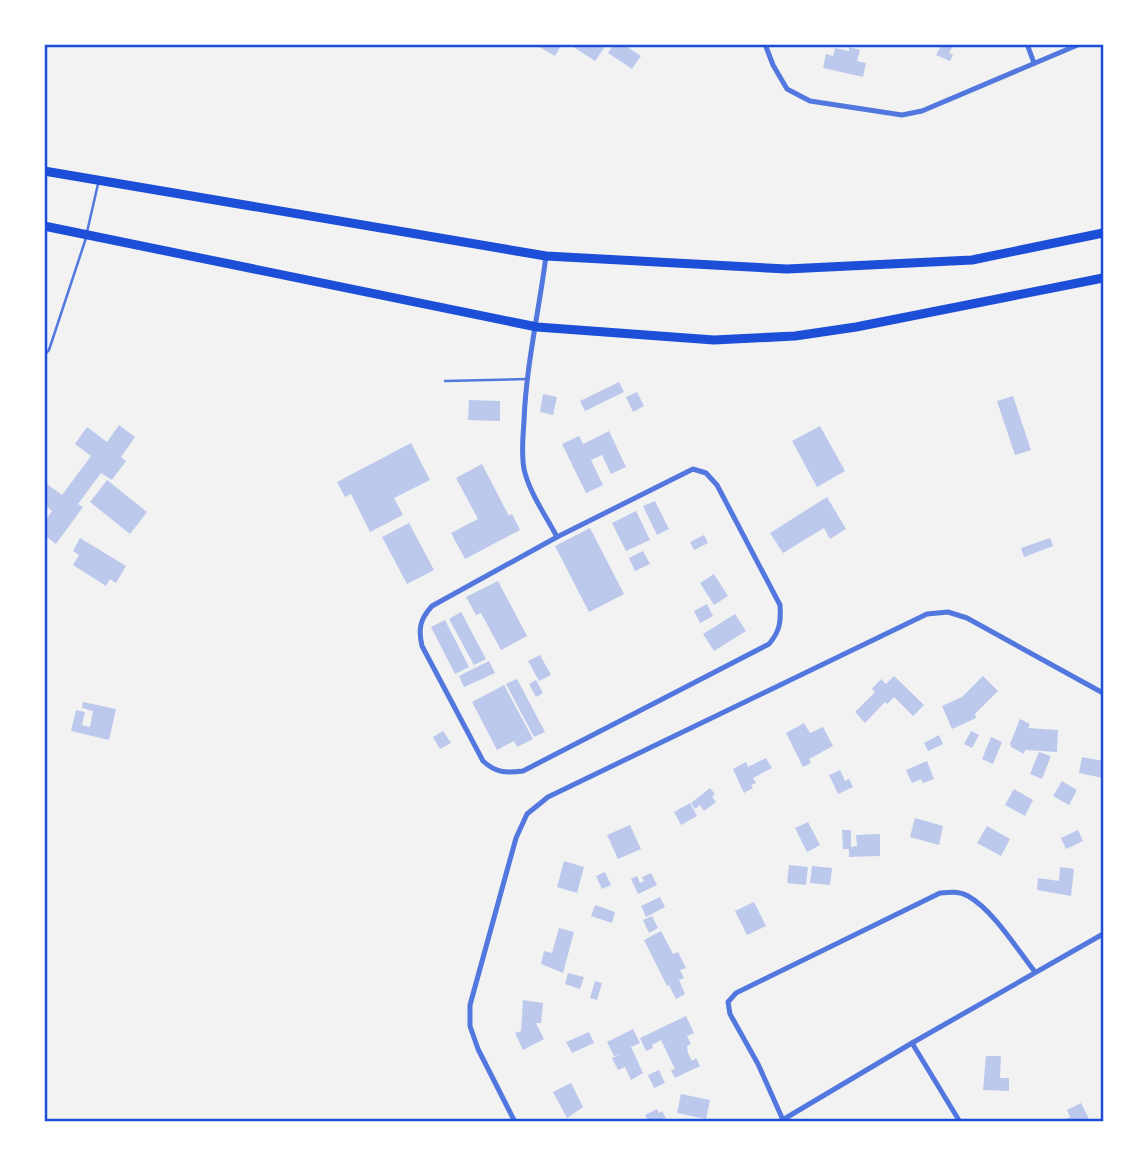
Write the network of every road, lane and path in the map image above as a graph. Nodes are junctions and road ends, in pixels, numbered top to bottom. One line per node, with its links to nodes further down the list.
1 (765, 44): 4 (street)
2 (1027, 44): 4 (street)
3 (1080, 44): 4 (street)
4 (1034, 63)
5 (44, 171): 6 (highway)
6 (99, 180): 9 (lane); 10 (highway)
7 (44, 226): 9 (highway)
8 (1103, 233): 10 (highway)
9 (86, 236): 12 (highway); 13 (lane)
10 (546, 256): 12 (street)
11 (1103, 278): 12 (highway)
12 (537, 327): 14 (street)
13 (44, 355)
14 (526, 379): 15 (lane); 16 (street)
15 (445, 381)
16 (557, 537): 16 (street)
17 (1103, 693): 22 (street)
18 (1103, 934): 19 (street)
19 (1035, 972): 20 (street); 21 (street)
20 (912, 1043): 21 (street); 23 (street)
21 (781, 1121)
22 (515, 1122)
23 (960, 1122)

